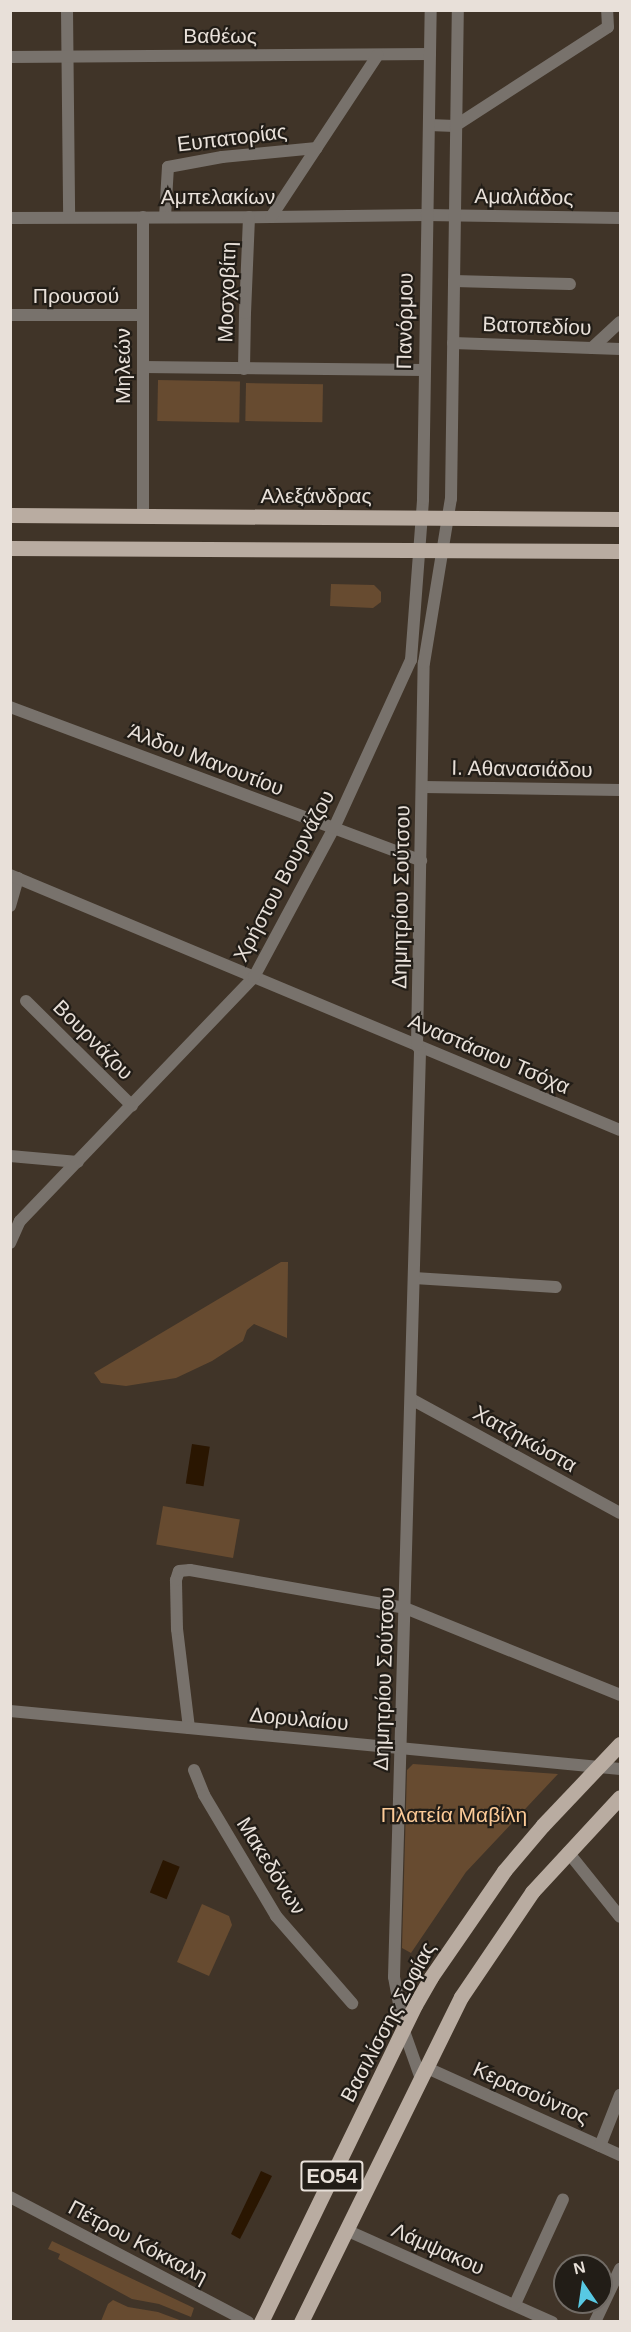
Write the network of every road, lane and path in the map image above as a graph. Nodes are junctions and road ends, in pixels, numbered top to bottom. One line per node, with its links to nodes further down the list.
1 (68, 10): 7 (street)
2 (431, 10): 5 (street, Πανόρμου)
3 (458, 10): 10 (street)
4 (607, 10): 10 (street)
5 (430, 54): 6 (street, Βαθέως); 9 (street, Πανόρμου)
6 (378, 55): 7 (street, Βαθέως); 11 (street, Ευπατορίας)
7 (67, 56): 8 (street, Βαθέως); 14 (street)
8 (10, 57)
9 (429, 125): 10 (street); 12 (street, Πανόρμου)
10 (455, 126): 13 (street)
11 (317, 148): 16 (street, Ευπατορίας); 18 (street, Ευπατορίας)
12 (426, 215): 13 (street, Αμαλιάδος); 18 (street, Αμπελακίων); 31 (street, Πανόρμου)
13 (454, 216): 20 (street, Αμαλιάδος); 21 (street)
14 (69, 217): 15 (street, Αμπελακίων); 19 (street, Αμπελακίων)
15 (143, 217): 16 (street, Αμπελακίων); 24 (street, Μηλεών)
16 (165, 217): 17 (street, Αμπελακίων)
17 (249, 217): 18 (street, Αμπελακίων); 30 (street, Μοσχοβίτη)
18 (271, 217)
19 (10, 218)
20 (621, 218)
21 (454, 281): 22 (street); 26 (street)
22 (570, 284)
23 (10, 315): 24 (street, Προυσού)
24 (142, 315): 29 (street, Μηλεών)
25 (621, 322): 27 (street)
26 (453, 343): 27 (street, Βατοπεδίου); 35 (street)
27 (592, 348): 28 (street, Βατοπεδίου)
28 (621, 349)
29 (142, 368): 30 (street); 33 (street, Μηλεών)
30 (244, 369): 31 (street)
31 (424, 370): 34 (street, Πανόρμου)
32 (10, 514): 33 (main road, Αλεξάνδρας)
33 (143, 515): 34 (main road, Αλεξάνδρας)
34 (422, 517): 35 (main road, Αλεξάνδρας); 38 (street, Χρήστου Βουρνάζου)
35 (449, 518): 36 (main road, Αλεξάνδρας); 39 (street, Δημητρίου Σούτσου)
36 (621, 519)
37 (10, 548): 38 (main road)
38 (419, 550): 39 (main road); 44 (street, Χρήστου Βουρνάζου)
39 (443, 550): 40 (main road); 42 (street, Δημητρίου Σούτσου)
40 (621, 551)
41 (10, 707): 44 (street, Άλδου Μανουτίου)
42 (423, 788): 43 (street, Ι. Αθανασιάδου); 45 (street, Δημητρίου Σούτσου)
43 (621, 790)
44 (334, 828): 45 (street, Άλδου Μανουτίου); 48 (street, Χρήστου Βουρνάζου)
45 (422, 861): 50 (street, Δημητρίου Σούτσου)
46 (14, 877): 47 (street); 48 (street, Αναστάσιου Τσόχα)
47 (10, 906)
48 (254, 977): 50 (street, Αναστάσιου Τσόχα); 51 (street, Χρήστου Βουρνάζου)
49 (26, 1001): 51 (street, Βουρνάζου)
50 (417, 1045): 52 (street, Αναστάσιου Τσόχα); 56 (street, Δημητρίου Σούτσου)
51 (132, 1106): 54 (street, Χρήστου Βουρνάζου)
52 (621, 1130)
53 (10, 1156): 54 (street)
54 (78, 1162): 55 (street, Χρήστου Βουρνάζου)
55 (10, 1243)
56 (414, 1278): 57 (street); 58 (street, Δημητρίου Σούτσου)
57 (556, 1287)
58 (411, 1399): 59 (street, Χατζηκώστα); 60 (street, Δημητρίου Σούτσου)
59 (621, 1513)
60 (405, 1608): 61 (street); 63 (street); 65 (street, Δημητρίου Σούτσου)
61 (621, 1695)
62 (10, 1711): 63 (street, Δορυλαίου)
63 (189, 1728): 65 (street, Δορυλαίου)
64 (621, 1744): 66 (main road, Βασιλίσσης Σοφίας / ΕΟ54)
65 (402, 1748): 66 (street, Δορυλαίου); 73 (street, Δημητρίου Σούτσου)
66 (598, 1767): 67 (street, Δορυλαίου); 73 (main road, Βασιλίσσης Σοφίας / ΕΟ54)
67 (621, 1769)
68 (194, 1770): 72 (street, Μακεδόνων)
69 (621, 1797): 70 (main road, ΕΟ54)
70 (568, 1852): 71 (street); 74 (main road, ΕΟ54)
71 (621, 1917)
72 (352, 2003)
73 (404, 2031): 74 (street, Δημητρίου Σούτσου); 84 (main road, Βασιλίσσης Σοφίας / ΕΟ54)
74 (422, 2072): 76 (street, Κερασούντος); 80 (main road, ΕΟ54)
75 (621, 2095): 76 (street)
76 (600, 2146): 77 (street, Κερασούντος)
77 (621, 2155)
78 (10, 2197): 83 (street, Πέτρου Κόκκαλη)
79 (563, 2199): 82 (street)
80 (346, 2230): 82 (street, Λάμψακου); 85 (main road, ΕΟ54)
81 (621, 2269): 87 (street)
82 (515, 2304): 86 (street, Λάμψακου)
83 (248, 2322)
84 (261, 2322)
85 (301, 2322)
86 (552, 2322)
87 (595, 2322)

